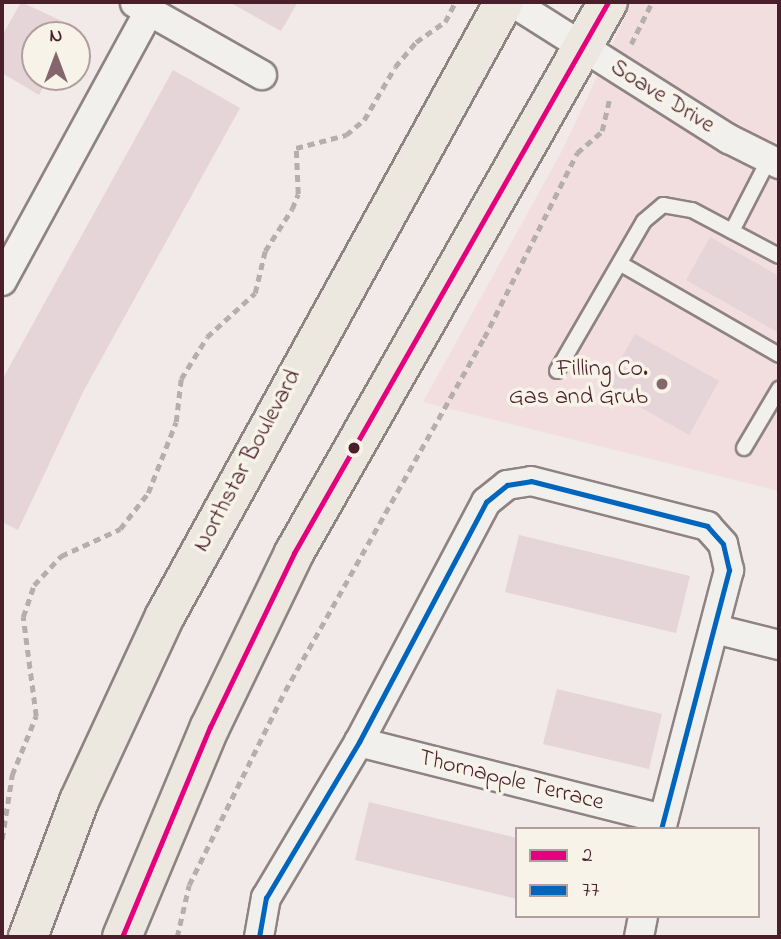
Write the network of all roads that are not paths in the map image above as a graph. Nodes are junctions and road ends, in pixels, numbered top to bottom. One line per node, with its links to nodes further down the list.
1 (504, 2): 21 (main road, Northstar Boulevard)
2 (512, 2): 5 (street, Soave Drive)
3 (608, 2): 5 (main road)
4 (141, 6): 6 (street); 11 (street)
5 (584, 48): 7 (street, Soave Drive); 22 (main road)
6 (262, 75)
7 (774, 161): 8 (lane)
8 (732, 231): 9 (lane); 10 (lane)
9 (779, 256)
10 (621, 264): 12 (lane); 13 (lane)
11 (2, 281)
12 (779, 355)
13 (557, 371)
14 (779, 389): 15 (lane)
15 (744, 448)
16 (715, 629): 17 (street); 18 (street); 19 (street)
17 (779, 645)
18 (359, 742): 19 (street, Thornapple Terrace); 23 (street)
19 (662, 824)
20 (643, 918): 24 (street)
21 (28, 937)
22 (122, 937)
23 (259, 937)
24 (639, 937)

